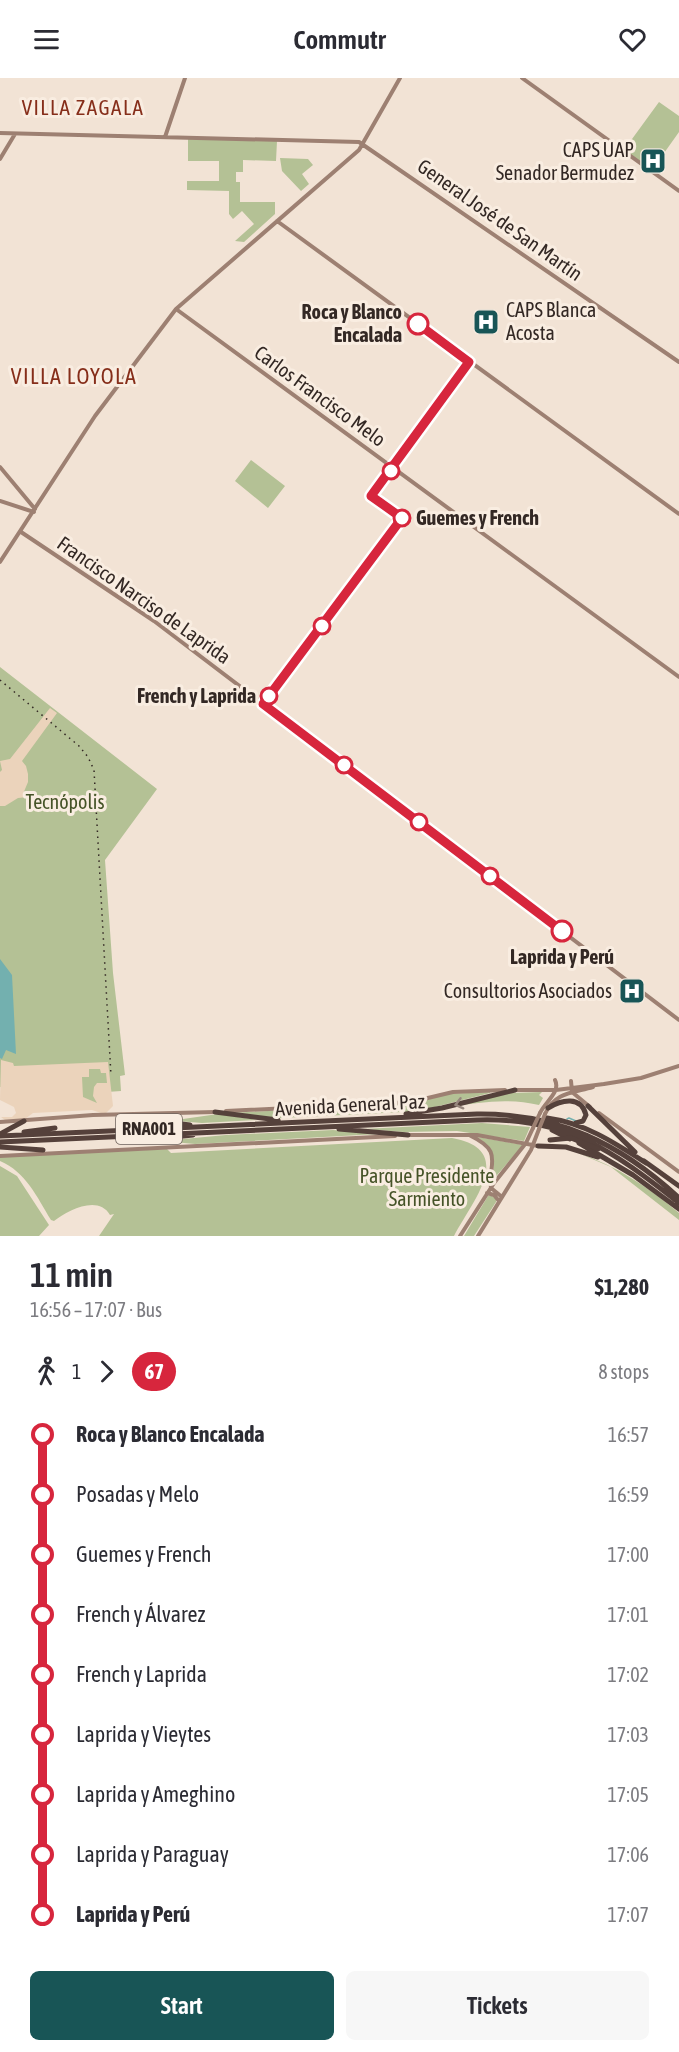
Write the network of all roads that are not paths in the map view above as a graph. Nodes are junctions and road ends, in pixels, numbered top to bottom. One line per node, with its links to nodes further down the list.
1 (185, 78): 6 (street)
2 (400, 78): 7 (street)
3 (522, 78): 9 (street)
4 (0, 133): 5 (street)
5 (16, 133): 6 (street); 8 (street)
6 (165, 137): 7 (street)
7 (363, 144): 10 (street); 12 (street, General José de San Martín)
8 (0, 159)
9 (679, 190)
10 (277, 221): 11 (street); 16 (street)
11 (176, 309): 15 (street); 19 (street, Carlos Francisco Melo)
12 (679, 363)
13 (0, 467): 15 (street)
14 (0, 501): 15 (street)
15 (35, 510): 17 (street)
16 (679, 514)
17 (21, 532): 18 (street); 20 (street, Francisco Narciso de Laprida)
18 (0, 562)
19 (679, 677)
20 (679, 1020)
21 (679, 1066): 26 (street)
22 (555, 1080): 25 (street)
23 (571, 1081): 26 (street)
24 (515, 1090): 25 (street); 31 (street); 34 (highway, one-way to 34)
25 (556, 1090): 26 (street); 27 (street); 32 (street)
26 (572, 1090): 27 (street); 28 (street); 29 (street)
27 (565, 1091): 28 (street)
28 (557, 1097): 30 (street)
29 (588, 1106): 54 (highway); 55 (street)
30 (548, 1108): 32 (street); 39 (highway)
31 (215, 1112): 36 (street); 38 (highway)
32 (542, 1114): 41 (street, bridge)
33 (518, 1116): 34 (highway, Avenida General Paz / RNA001); 39 (highway); 60 (highway, Avenida General Paz / RNA001)
34 (381, 1118): 38 (highway, Avenida General Paz / RNA001)
35 (141, 1119): 43 (highway)
36 (24, 1121): 37 (street); 44 (highway)
37 (0, 1122)
38 (297, 1122): 43 (highway, Avenida General Paz / RNA001)
39 (572, 1123): 54 (highway)
40 (325, 1127): 41 (highway, Avenida General Paz / RNA001); 43 (highway, Avenida General Paz / RNA001); 45 (highway)
41 (536, 1127): 48 (street); 50 (street); 53 (highway, Avenida General Paz); 56 (highway, Avenida General Paz / RNA001)
42 (56, 1128): 44 (highway)
43 (205, 1130): 44 (highway, Avenida General Paz / RNA001); 47 (highway); 49 (highway, Avenida General Paz / RNA001)
44 (0, 1135)
45 (408, 1135): 46 (street, Avenida General Paz); 52 (street, Avenida General Paz)
46 (468, 1135): 48 (street, Avenida General Paz); 58 (street)
47 (145, 1140)
48 (526, 1143): 50 (street, Avenida General Paz); 58 (street)
49 (0, 1144): 51 (highway)
50 (536, 1145): 53 (highway); 56 (highway, bridge); 61 (street)
51 (43, 1150)
52 (0, 1156)
53 (612, 1162): 63 (highway, Avenida General Paz)
54 (646, 1163): 57 (highway)
55 (679, 1172)
56 (653, 1182): 62 (highway, Avenida General Paz / RNA001)
57 (679, 1185)
58 (491, 1188): 59 (street); 61 (street)
59 (487, 1193): 61 (street); 64 (street)
60 (679, 1196)
61 (500, 1199): 65 (street)
62 (679, 1203)
63 (679, 1209)
64 (460, 1236)
65 (478, 1236)

